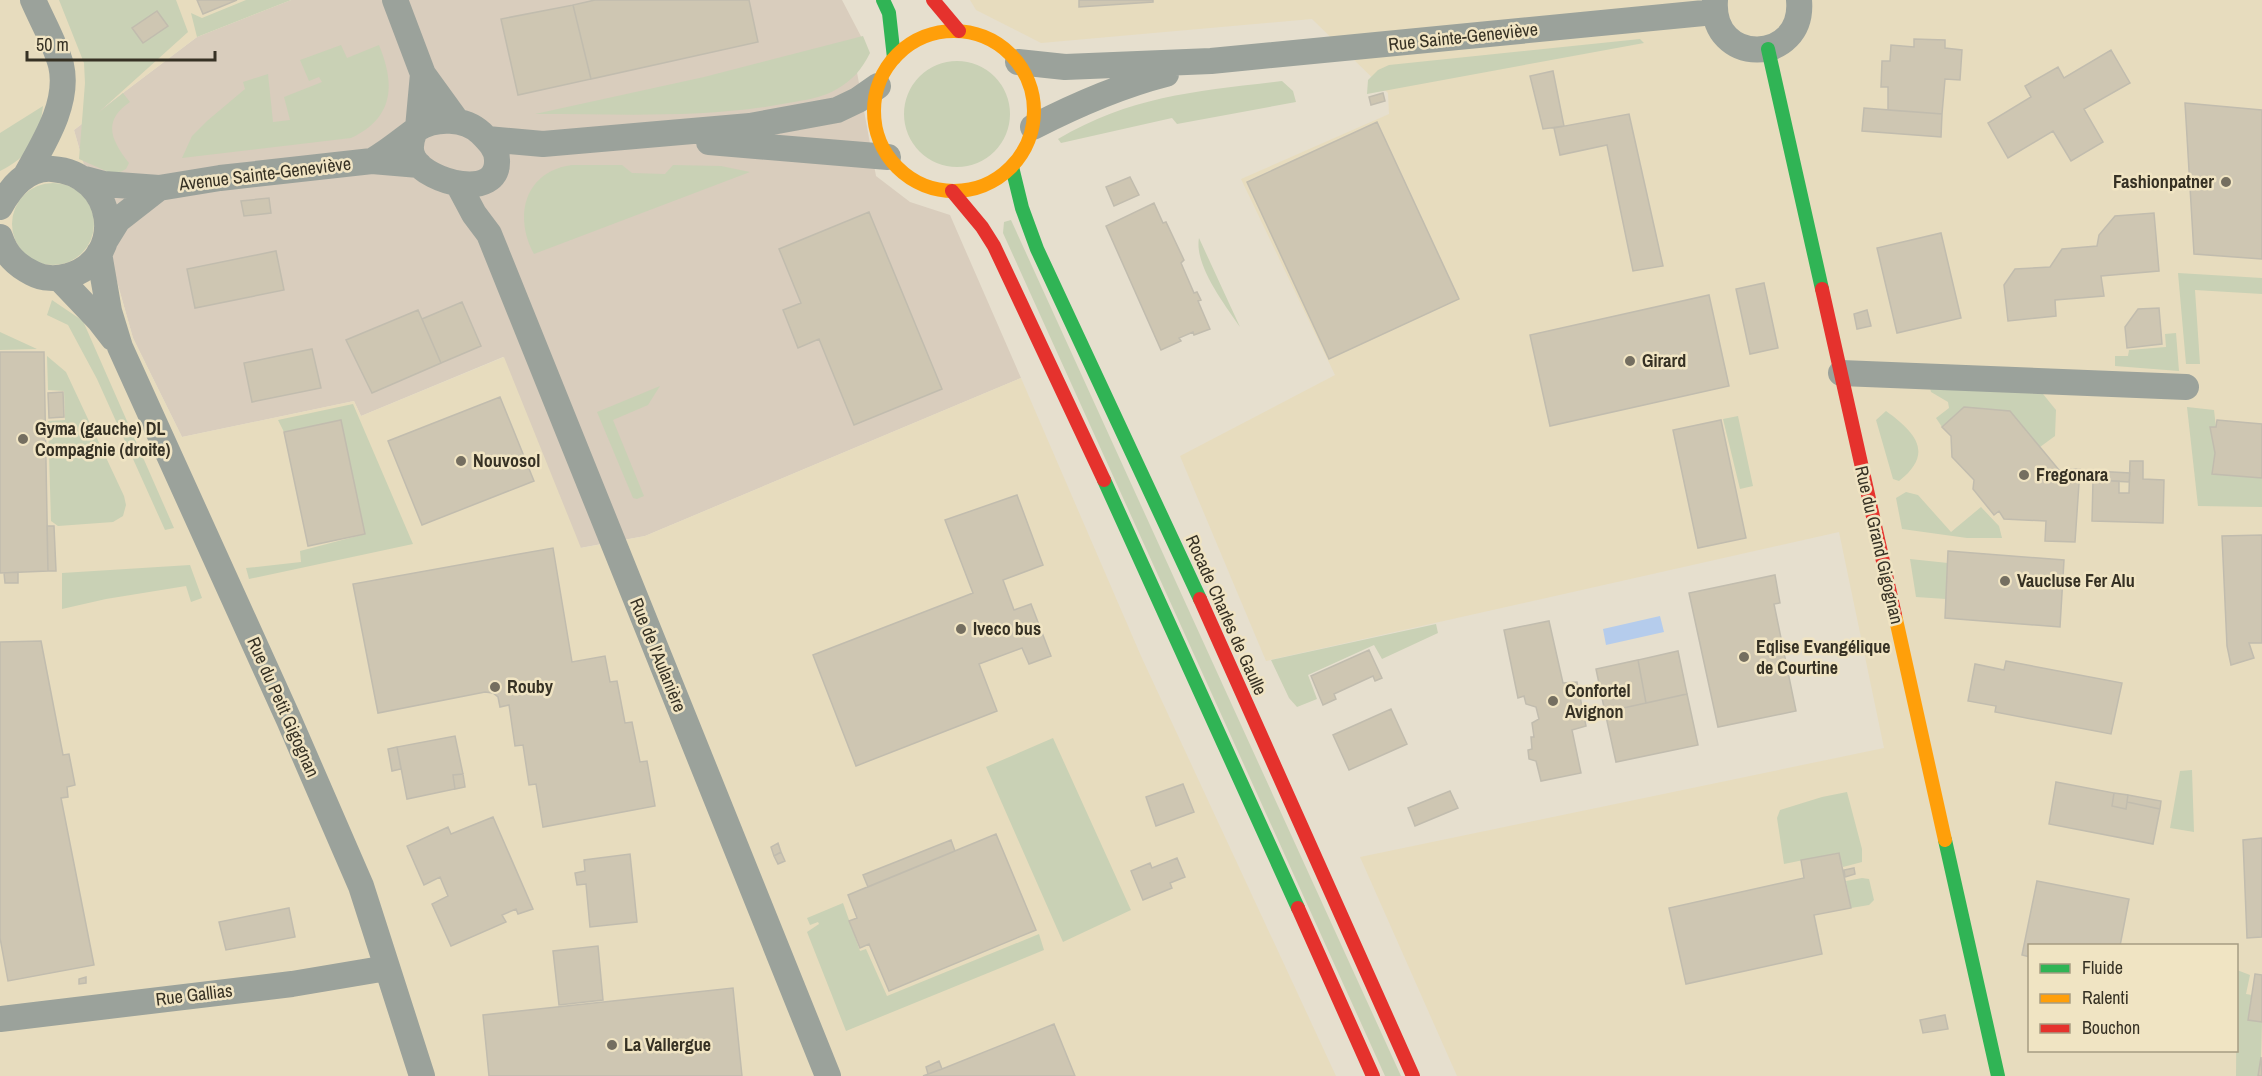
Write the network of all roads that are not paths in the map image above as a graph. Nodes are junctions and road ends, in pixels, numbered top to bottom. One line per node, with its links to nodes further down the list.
1 (33, 0): 14 (street)
2 (395, 0): 12 (street)
3 (883, 0): 9 (main road)
4 (933, 0): 7 (main road)
5 (1803, 1): 8 (street)
6 (1715, 6): 8 (street); 11 (street, Rue Sainte-Geneviève)
7 (958, 31): 9 (main road); 10 (main road)
8 (1768, 49): 36 (main road, Rue du Grand Gigognan)
9 (894, 58): 13 (main road)
10 (1018, 62): 11 (street); 16 (main road)
11 (1211, 62): 16 (street)
12 (423, 74): 15 (street); 17 (street)
13 (878, 86): 18 (street); 21 (main road)
14 (56, 114): 26 (street, Rue du Petit Gigognan); 29 (street)
15 (457, 121): 17 (street); 19 (street)
16 (1033, 127): 24 (main road)
17 (416, 130): 22 (street, Avenue Sainte-Geneviève); 23 (street)
18 (649, 136): 20 (street); 21 (street)
19 (487, 139): 20 (street); 25 (street)
20 (543, 144): 25 (street)
21 (888, 157): 30 (main road)
22 (372, 161): 23 (street, Avenue Sainte-Geneviève); 28 (street, Avenue Sainte-Geneviève)
23 (419, 165): 27 (street)
24 (1012, 167): 30 (main road); 43 (main road, Rocade Charles de Gaulle)
25 (493, 174): 27 (street); 31 (street, Rue de l'Aulanière)
26 (81, 177): 28 (street, Avenue Sainte-Geneviève); 29 (street, Avenue Sainte-Geneviève); 33 (street, Rue du Petit Gigognan)
27 (458, 184): 31 (street, Rue de l'Aulanière)
28 (159, 188): 33 (street, Avenue Sainte-Geneviève)
29 (9, 190)
30 (952, 191): 42 (main road)
31 (489, 234): 41 (street, Rue de l'Aulanière)
32 (2, 245): 34 (street)
33 (102, 247): 34 (street, Avenue Sainte-Geneviève); 35 (street, Rue du Petit Gigognan)
34 (59, 278): 35 (street, Rue du Petit Gigognan)
35 (120, 348): 38 (street, Rue du Petit Gigognan)
36 (1841, 373): 37 (street); 44 (main road, Rue du Grand Gigognan)
37 (2186, 387)
38 (387, 968): 39 (street, Rue Gallias); 40 (street, Rue du Petit Gigognan)
39 (0, 1019)
40 (422, 1076)
41 (828, 1076)
42 (1373, 1076)
43 (1413, 1076)
44 (1998, 1076)

